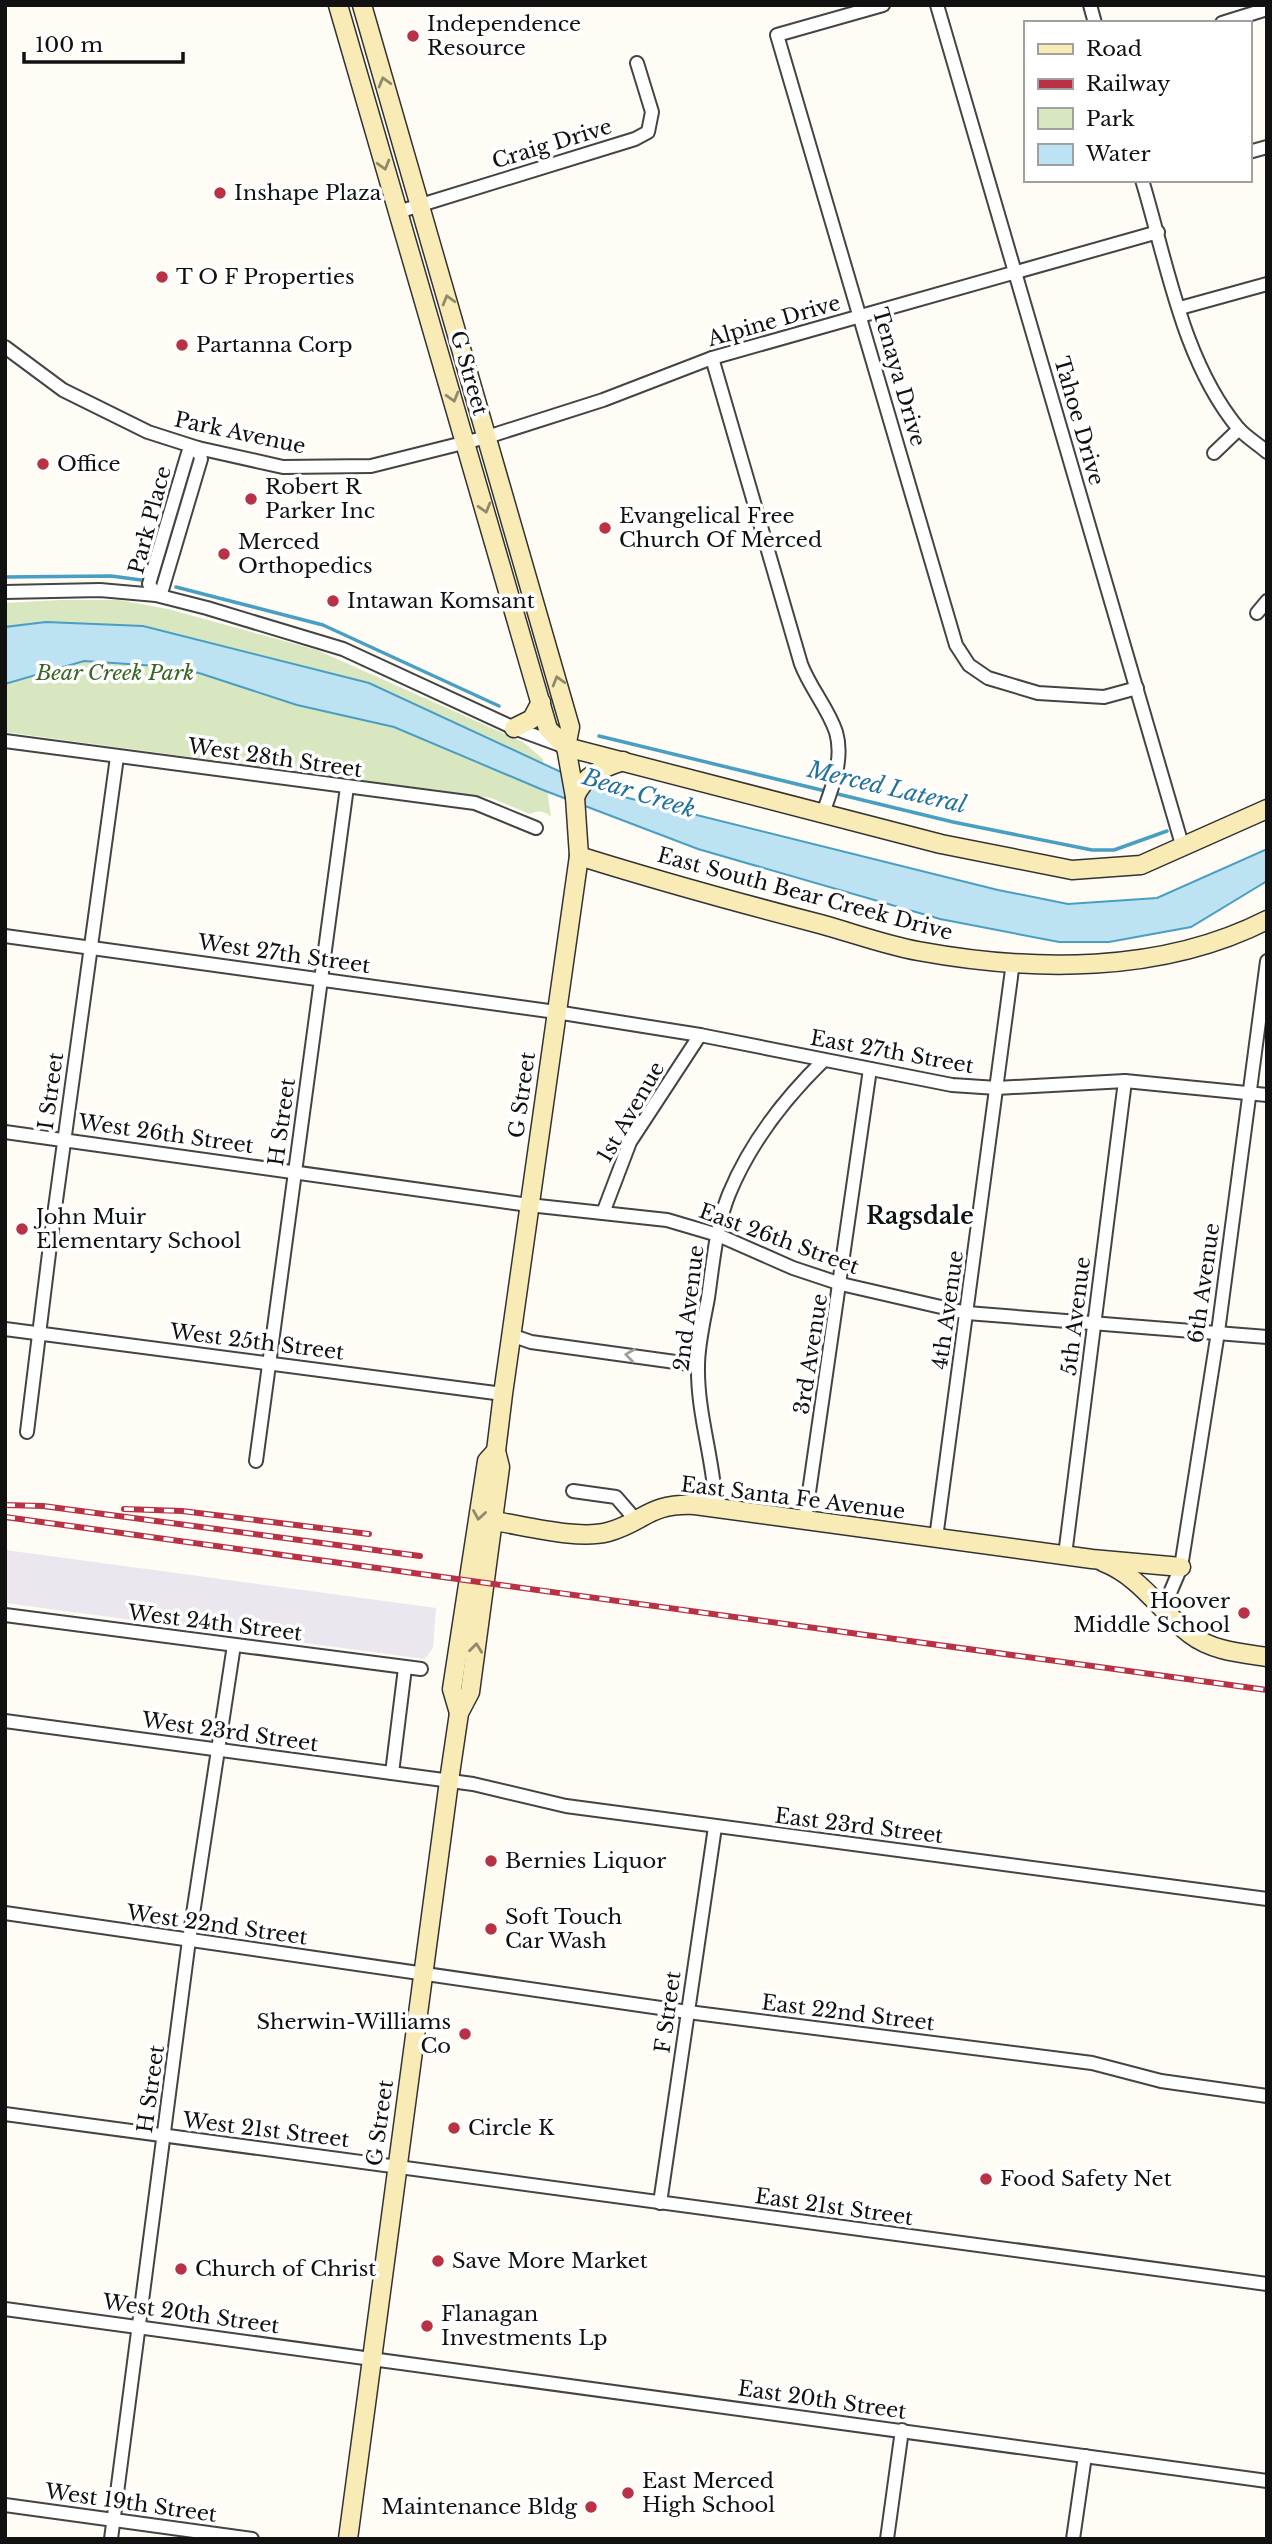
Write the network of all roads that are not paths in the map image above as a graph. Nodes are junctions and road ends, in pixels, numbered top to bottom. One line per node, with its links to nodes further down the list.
1 (338, 5): 10 (main road, G Street, one-way to 10)
2 (883, 5): 15 (street, Tenaya Drive)
3 (937, 5): 12 (street, Tahoe Drive)
4 (365, 6): 9 (main road, G Street, one-way to 4)
5 (1267, 9): 6 (street)
6 (1228, 21)
7 (637, 63): 9 (street, Craig Drive)
8 (1146, 182): 11 (street)
9 (420, 205): 10 (street, Craig Drive); 19 (main road, G Street, one-way to 9)
10 (398, 212): 20 (main road, G Street, one-way to 20)
11 (1157, 232): 12 (street, Alpine Drive); 14 (street)
12 (1015, 271): 15 (street, Alpine Drive); 32 (street, Tahoe Drive)
13 (1267, 284): 14 (street)
14 (1180, 308): 18 (street)
15 (861, 316): 17 (street, Alpine Drive); 32 (street, Tenaya Drive)
16 (5, 347): 21 (street, Park Avenue)
17 (712, 358): 19 (street, Alpine Drive); 41 (street)
18 (1239, 429): 22 (street); 23 (street)
19 (487, 437): 20 (street, Park Avenue); 36 (main road, G Street, one-way to 19)
20 (466, 443): 21 (street, Park Avenue); 33 (main road, G Street, one-way to 33)
21 (198, 448): 24 (street, Park Place); 25 (street, Park Place)
22 (1267, 452)
23 (1214, 453)
24 (163, 536): 25 (street); 26 (street, Park Place)
25 (177, 539): 27 (street, Park Place)
26 (155, 564): 27 (street); 29 (street, Park Place)
27 (169, 568): 29 (street, Park Place)
28 (5, 593): 29 (street)
29 (156, 595): 34 (street)
30 (1267, 601): 31 (street)
31 (1257, 613)
32 (1137, 688): 44 (street, Tahoe Drive)
33 (541, 702): 34 (main road); 36 (main road, G Street)
34 (514, 728): 36 (street)
35 (5, 741): 37 (street, West 28th Street)
36 (568, 755): 38 (main road); 40 (main road, G Street)
37 (117, 757): 39 (street, West 28th Street); 48 (street, I Street)
38 (624, 761): 40 (main road); 41 (main road)
39 (347, 787): 43 (street, West 28th Street); 51 (street, H Street)
40 (575, 797): 45 (main road, G Street)
41 (825, 807): 44 (main road)
42 (1267, 809): 44 (main road)
43 (536, 828)
44 (1183, 848)
45 (579, 856): 50 (main road, East South Bear Creek Drive); 52 (main road, G Street)
46 (1267, 920): 50 (main road, East South Bear Creek Drive)
47 (5, 936): 48 (street, West 27th Street)
48 (90, 947): 51 (street, West 27th Street); 61 (street, I Street)
49 (1267, 961): 58 (street, 6th Avenue)
50 (1013, 962): 57 (street, 4th Avenue)
51 (322, 978): 52 (street, West 27th Street); 62 (street, H Street)
52 (556, 1012): 53 (street, East 27th Street); 63 (main road, G Street)
53 (701, 1035): 54 (street, East 27th Street); 64 (street, 1st Avenue)
54 (824, 1060): 55 (street, East 27th Street); 65 (street, 2nd Avenue)
55 (870, 1069): 57 (street, East 27th Street); 66 (street, 3rd Avenue)
56 (1125, 1081): 57 (street, East 27th Street); 58 (street, East 27th Street); 68 (street, 5th Avenue)
57 (997, 1088): 67 (street, 4th Avenue)
58 (1249, 1093): 59 (street, East 27th Street); 70 (street, 6th Avenue)
59 (1267, 1095)
60 (5, 1132): 61 (street, West 26th Street)
61 (64, 1140): 62 (street, West 26th Street); 71 (street, I Street)
62 (295, 1171): 63 (street, West 26th Street); 74 (street, H Street)
63 (529, 1205): 64 (street, East 26th Street); 72 (main road, G Street)
64 (603, 1213): 65 (street, East 26th Street)
65 (718, 1235): 66 (street, East 26th Street); 75 (street, 2nd Avenue)
66 (841, 1284): 67 (street, East 26th Street); 83 (street, 3rd Avenue)
67 (967, 1313): 68 (street, East 26th Street); 85 (street, 4th Avenue)
68 (1095, 1324): 70 (street, East 26th Street); 86 (street, 5th Avenue)
69 (5, 1329): 71 (street, West 25th Street)
70 (1217, 1332): 73 (street, East 26th Street); 88 (street, 6th Avenue)
71 (39, 1333): 74 (street, West 25th Street); 77 (street, I Street)
72 (511, 1335): 75 (street, one-way to 72); 76 (main road, G Street)
73 (1267, 1337)
74 (270, 1363): 76 (street, West 25th Street); 79 (street, H Street)
75 (697, 1365): 81 (street, 2nd Avenue)
76 (503, 1394): 78 (main road, G Street)
77 (27, 1432)
78 (496, 1451): 84 (main road, G Street); 95 (main road, G Street, one-way to 95)
79 (256, 1461)
80 (573, 1491): 82 (street)
81 (716, 1508): 82 (main road, East Santa Fe Avenue); 83 (main road, East Santa Fe Avenue)
82 (635, 1519): 84 (main road, East Santa Fe Avenue)
83 (806, 1520): 85 (main road, East Santa Fe Avenue)
84 (494, 1521): 95 (main road, G Street, one-way to 84)
85 (936, 1538): 86 (main road, East Santa Fe Avenue)
86 (1065, 1555): 87 (main road, East Santa Fe Avenue)
87 (1093, 1559): 88 (main road, East Santa Fe Avenue); 89 (main road, East Santa Fe Avenue)
88 (1181, 1567): 89 (street, 6th Avenue)
89 (1164, 1607): 92 (main road, East Santa Fe Avenue)
90 (5, 1615): 91 (street, West 24th Street)
91 (234, 1645): 93 (street, West 24th Street); 97 (street, H Street)
92 (1267, 1657)
93 (405, 1668): 94 (street, West 24th Street); 98 (street)
94 (421, 1669)
95 (459, 1713): 99 (main road, G Street)
96 (5, 1721): 97 (street, West 23rd Street)
97 (217, 1749): 98 (street, West 23rd Street); 103 (street, H Street)
98 (392, 1773): 99 (street, West 23rd Street)
99 (449, 1781): 100 (street, East 23rd Street); 104 (main road, G Street)
100 (715, 1826): 101 (street, East 23rd Street); 105 (street, F Street)
101 (1267, 1899)
102 (5, 1913): 103 (street, West 22nd Street)
103 (189, 1940): 104 (street, West 22nd Street); 108 (street, H Street)
104 (423, 1973): 105 (street, East 22nd Street); 109 (main road, G Street)
105 (688, 2011): 106 (street, East 22nd Street); 110 (street, F Street)
106 (1267, 2096)
107 (5, 2113): 108 (street, West 21st Street)
108 (164, 2137): 109 (street, West 21st Street); 113 (street, H Street)
109 (397, 2166): 110 (street, East 21st Street); 114 (main road, G Street)
110 (660, 2203): 111 (street, East 21st Street)
111 (1267, 2284)
112 (5, 2309): 113 (street, West 20th Street)
113 (140, 2327): 114 (street, West 20th Street); 119 (street, H Street)
114 (372, 2358): 115 (street, East 20th Street); 122 (main road, G Street)
115 (902, 2430): 116 (street, East 20th Street); 123 (street)
116 (1085, 2456): 117 (street, East 20th Street); 124 (street)
117 (1267, 2481)
118 (5, 2505): 119 (street, West 19th Street)
119 (114, 2520): 120 (street, H Street); 121 (street, West 19th Street)
120 (111, 2539)
121 (252, 2539)
122 (348, 2539)
123 (887, 2539)
124 (1073, 2539)

